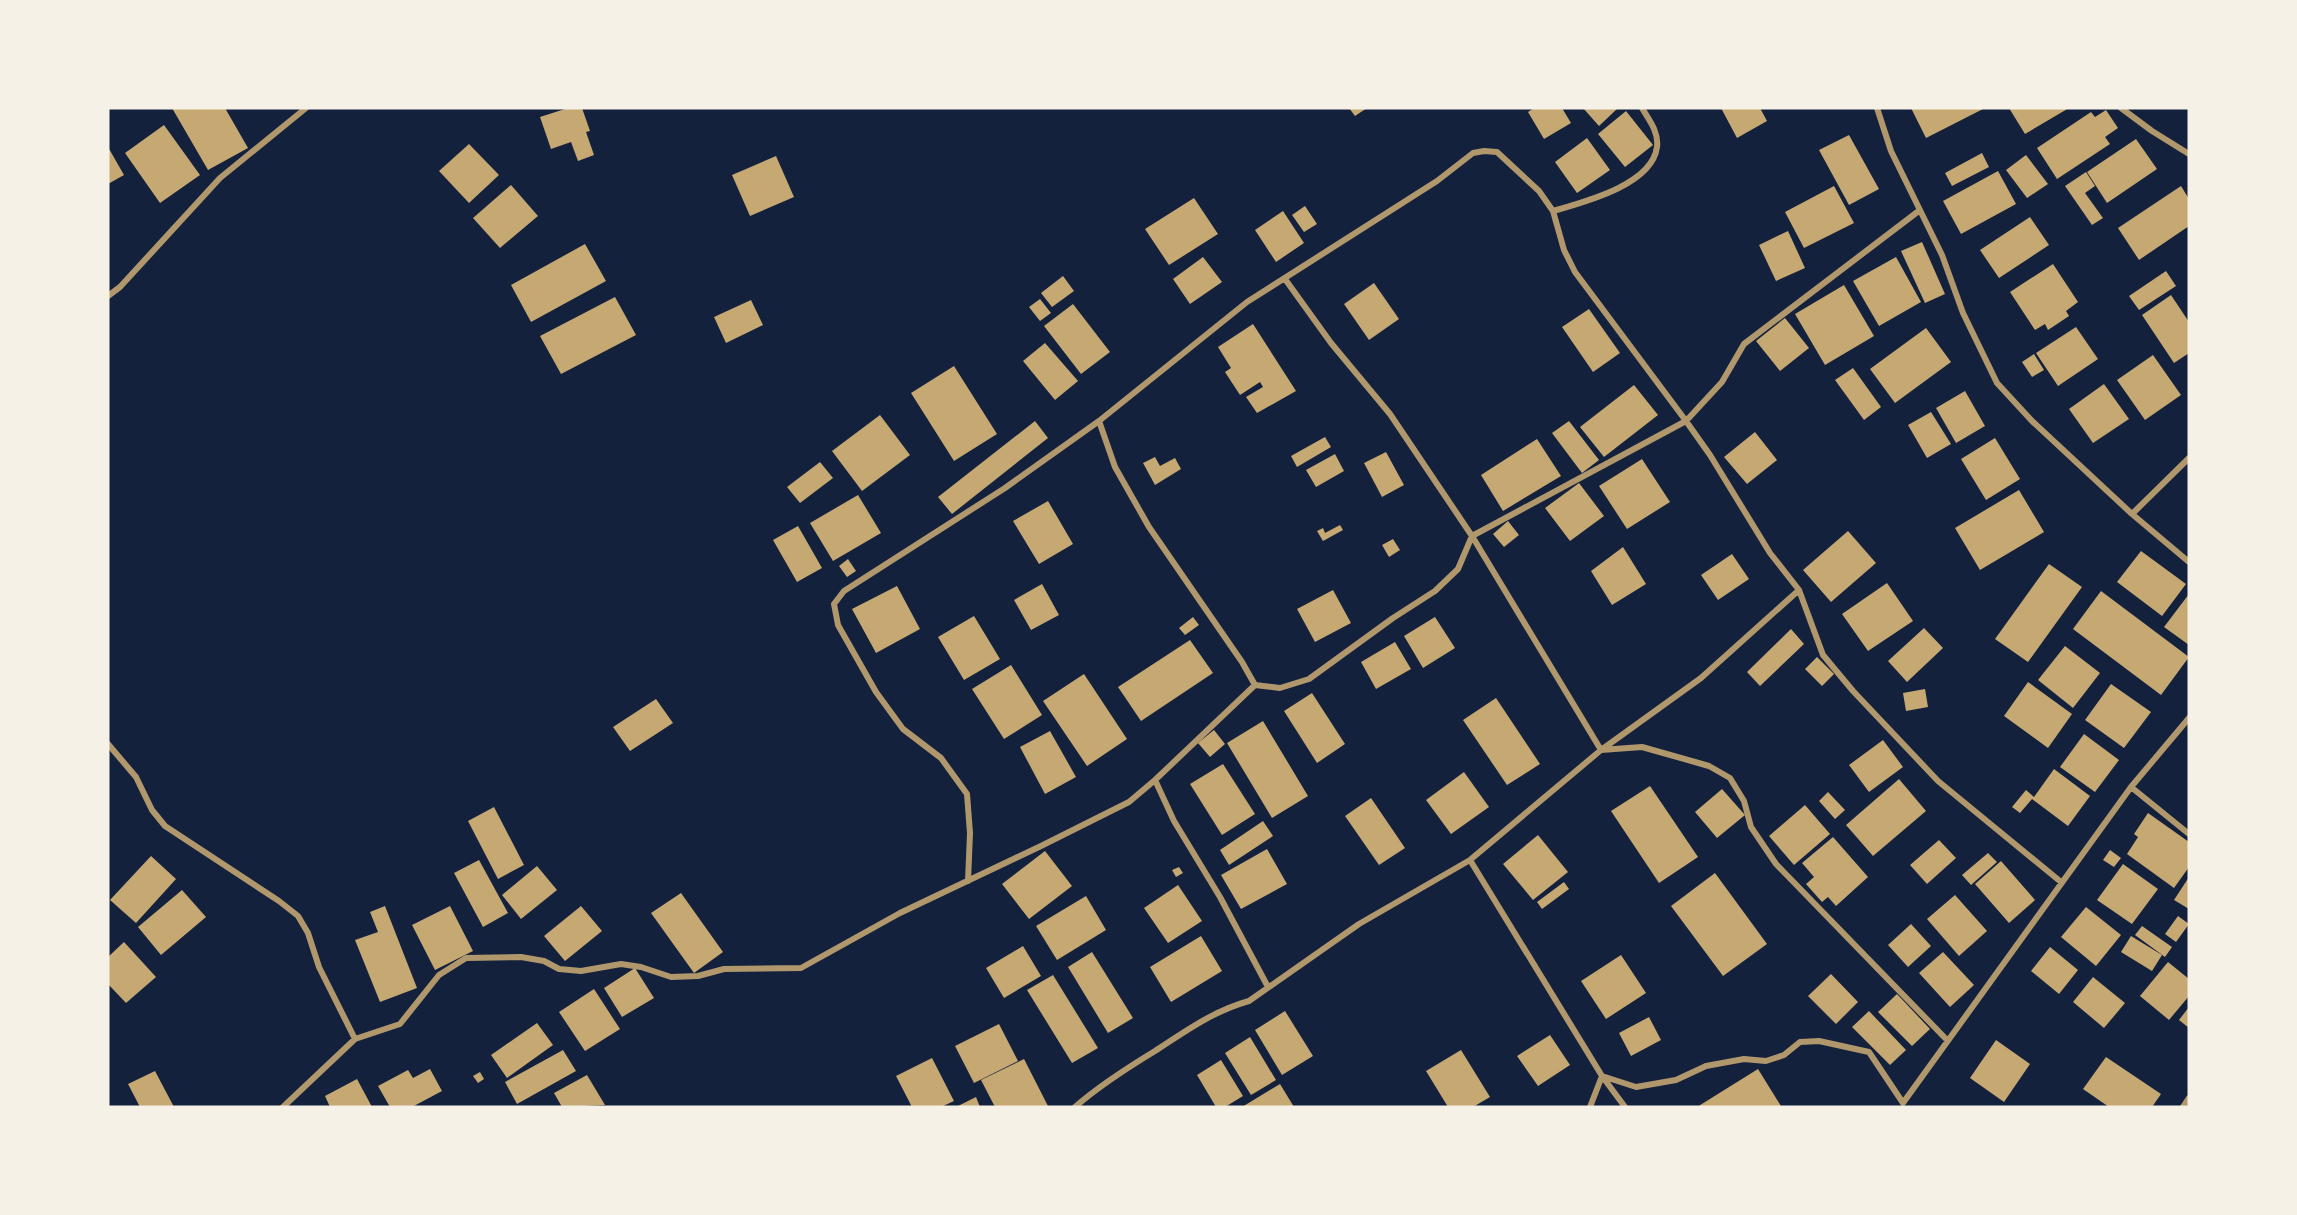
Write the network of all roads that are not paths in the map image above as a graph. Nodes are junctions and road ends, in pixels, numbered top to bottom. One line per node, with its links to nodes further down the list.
1 (306, 108): 9 (street)
2 (1642, 108): 7 (street)
3 (1877, 108): 6 (street)
4 (2121, 108): 5 (street)
5 (2189, 154)
6 (1920, 210): 11 (street); 13 (street)
7 (1553, 211): 8 (street); 11 (street)
8 (1285, 279): 10 (street); 14 (street)
9 (108, 296)
10 (1099, 421): 17 (street); 25 (street)
11 (1686, 421): 14 (street); 16 (street)
12 (2189, 458): 13 (street)
13 (2132, 514): 15 (street)
14 (1472, 536): 17 (street); 20 (street)
15 (2189, 562)
16 (1800, 590): 20 (street); 26 (street)
17 (1255, 685): 21 (street)
18 (2189, 718): 22 (street)
19 (108, 744): 28 (street)
20 (1602, 750): 24 (street); 29 (street)
21 (1155, 780): 25 (street); 27 (street)
22 (2131, 787): 23 (street); 26 (street)
23 (2189, 834)
24 (1470, 860): 27 (street); 31 (street)
25 (968, 882): 28 (street)
26 (2061, 882): 29 (street)
27 (1268, 987): 34 (street)
28 (355, 1039): 33 (street)
29 (1947, 1040): 30 (street)
30 (1869, 1052): 31 (street); 37 (street)
31 (1602, 1076): 35 (street); 36 (street)
32 (2189, 1098): 38 (street)
33 (283, 1107)
34 (1075, 1107)
35 (1590, 1107)
36 (1625, 1107)
37 (1900, 1107)
38 (2182, 1107)

